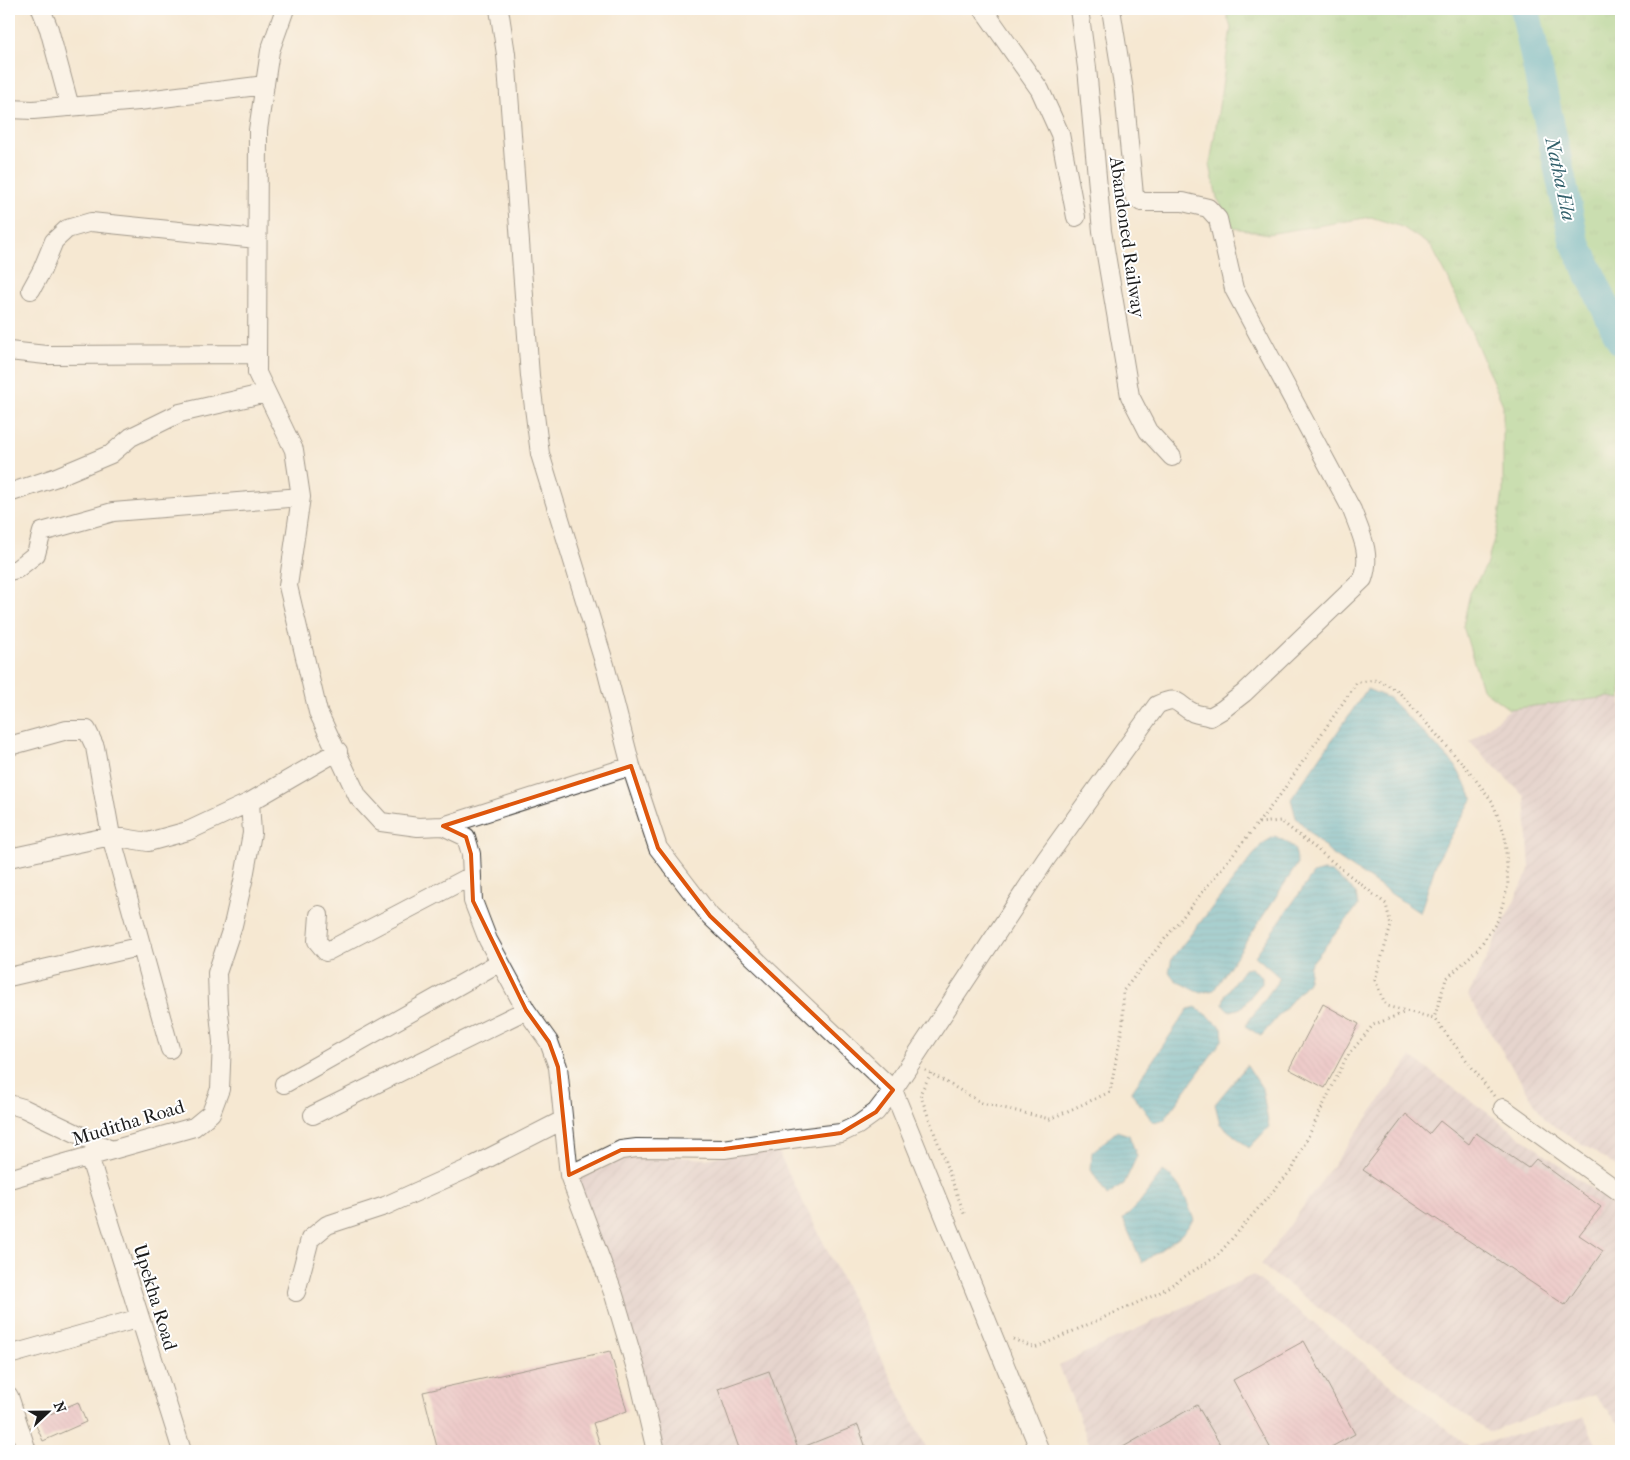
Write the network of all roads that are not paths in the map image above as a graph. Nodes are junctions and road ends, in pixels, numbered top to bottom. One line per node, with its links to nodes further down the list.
1 (41, 9): 8 (street)
2 (285, 9): 7 (street)
3 (498, 9): 22 (street)
4 (983, 9): 10 (street)
5 (1079, 9): 16 (street, Abandoned Railway)
6 (1111, 9): 35 (street)
7 (265, 85): 8 (street); 11 (street)
8 (70, 106): 9 (street)
9 (9, 109)
10 (1076, 217)
11 (257, 239): 12 (street); 14 (street)
12 (31, 290)
13 (9, 351): 14 (street)
14 (257, 354): 15 (street)
15 (266, 393): 17 (street); 18 (street)
16 (1172, 457)
17 (9, 493)
18 (301, 497): 19 (street); 21 (street)
19 (9, 571)
20 (9, 746): 25 (street)
21 (338, 750): 23 (street); 24 (street)
22 (631, 766): 24 (street); 35 (street)
23 (250, 802): 25 (street); 40 (street, Muditha Road)
24 (443, 826): 27 (street)
25 (112, 836): 26 (street); 29 (street)
26 (9, 858)
27 (471, 876): 28 (street); 30 (street)
28 (319, 915)
29 (142, 946): 31 (street); 33 (street)
30 (500, 962): 32 (street); 34 (street)
31 (9, 977)
32 (526, 1010): 38 (street); 39 (street)
33 (170, 1049)
34 (284, 1084)
35 (893, 1090): 42 (street); 52 (street)
36 (9, 1104): 40 (street)
37 (1503, 1108): 44 (street)
38 (312, 1114)
39 (563, 1120): 42 (street); 45 (street)
40 (111, 1150): 41 (street, Muditha Road)
41 (89, 1156): 43 (street, Muditha Road); 46 (street, Upekha Road)
42 (569, 1175): 51 (street)
43 (9, 1179)
44 (1621, 1193)
45 (296, 1292)
46 (140, 1318): 47 (street); 50 (street, Upekha Road)
47 (9, 1355)
48 (9, 1396): 49 (street)
49 (27, 1451)
50 (182, 1451)
51 (656, 1451)
52 (1040, 1451)

